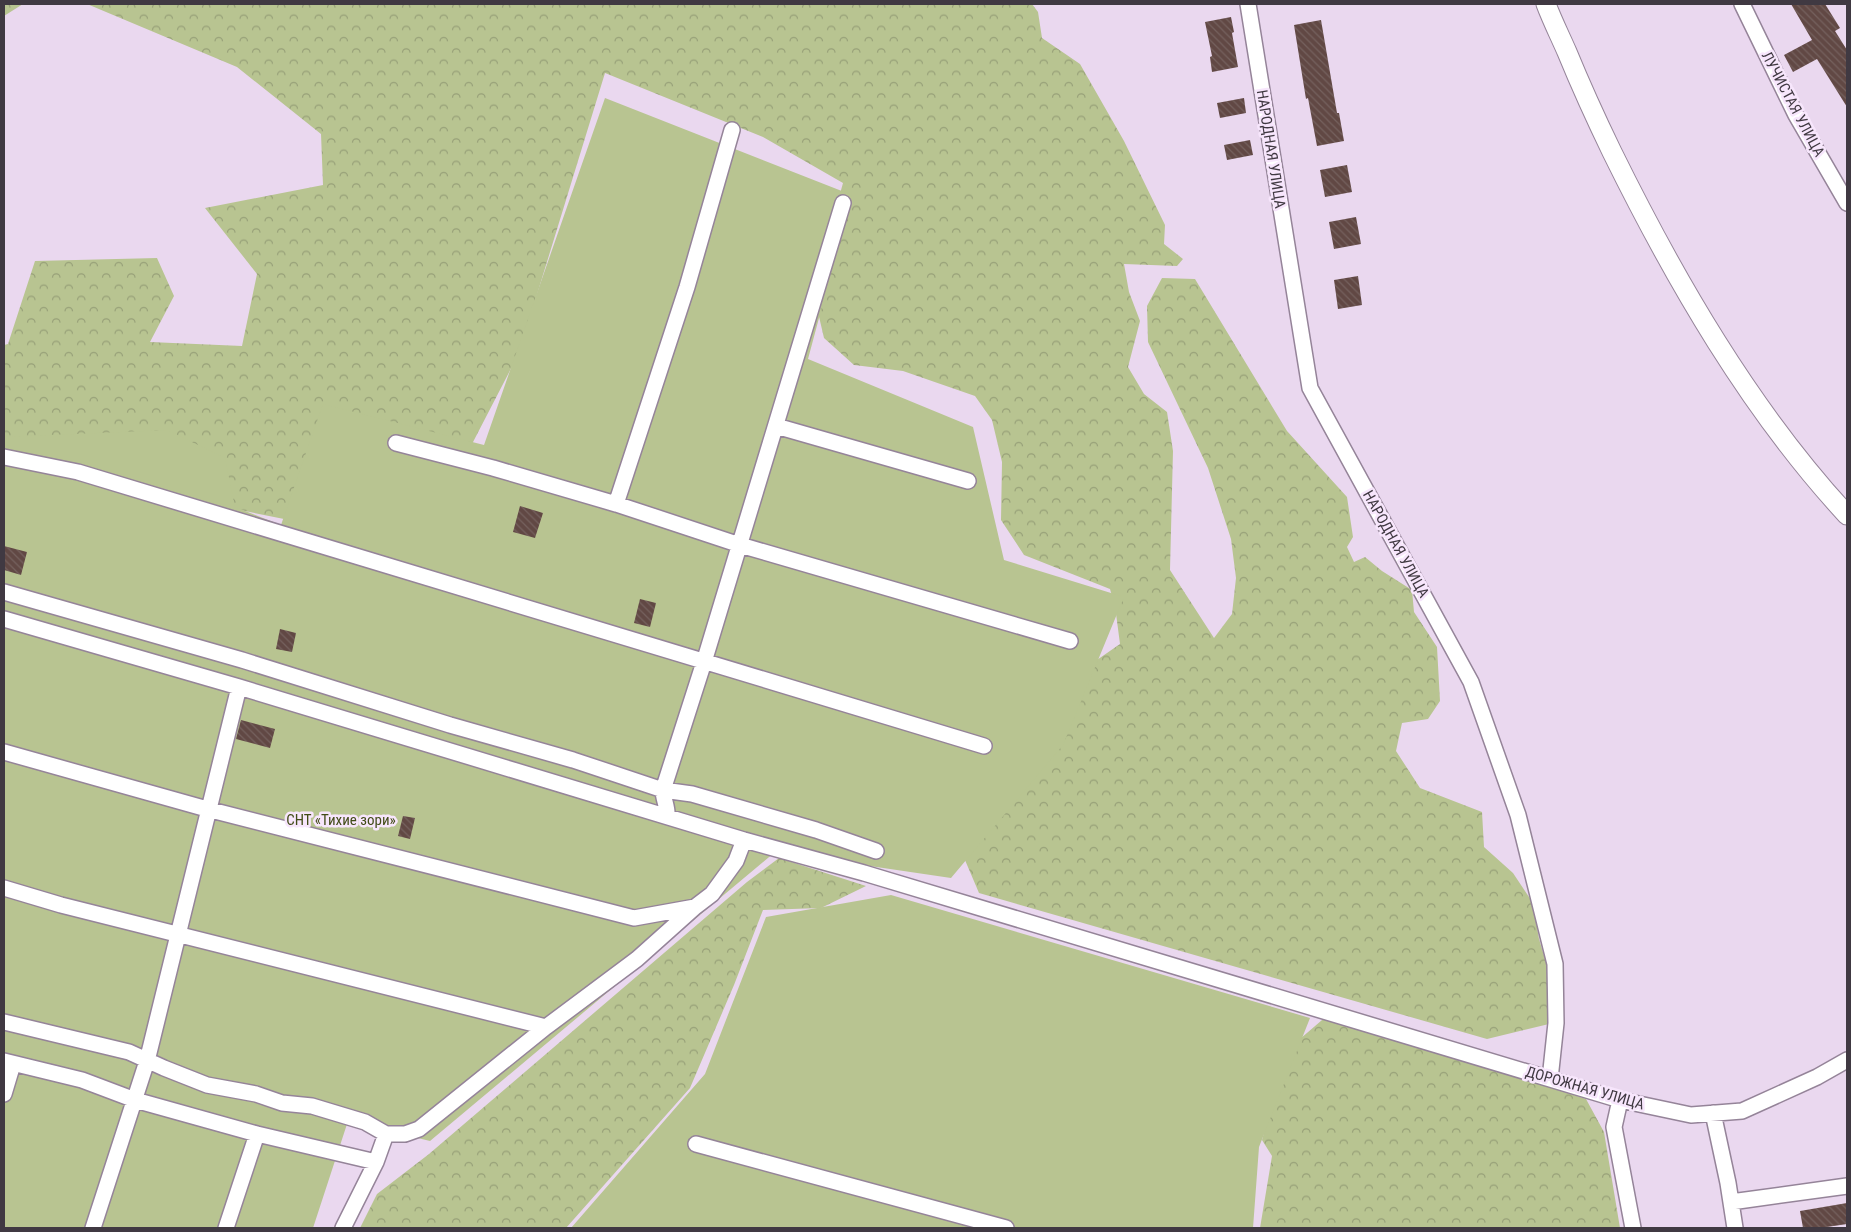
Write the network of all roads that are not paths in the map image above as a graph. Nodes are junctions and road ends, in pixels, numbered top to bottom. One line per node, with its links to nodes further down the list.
1 (1248, 4): 34 (street, НАРОДНАЯ УЛИЦА)
2 (1546, 4): 12 (main road)
3 (1742, 4): 6 (street, ЛУЧИСТАЯ УЛИЦА)
4 (732, 130): 11 (street)
5 (842, 203): 7 (street)
6 (1847, 203)
7 (776, 426): 10 (street); 13 (street)
8 (396, 443): 11 (street)
9 (4, 457): 17 (street)
10 (968, 482)
11 (616, 504): 13 (street)
12 (1847, 515)
13 (740, 545): 16 (street); 17 (street)
14 (4, 592): 21 (street)
15 (4, 619): 18 (street, ДОРОЖНАЯ УЛИЦА)
16 (1070, 641)
17 (704, 662): 19 (street); 21 (street)
18 (239, 687): 22 (street); 23 (street, ДОРОЖНАЯ УЛИЦА)
19 (984, 746)
20 (4, 752): 22 (street)
21 (663, 790): 23 (street); 25 (street)
22 (207, 809): 27 (street); 28 (street)
23 (667, 816): 24 (street, ДОРОЖНАЯ УЛИЦА)
24 (744, 840): 27 (street); 34 (street, ДОРОЖНАЯ УЛИЦА)
25 (876, 851)
26 (4, 888): 28 (street)
27 (695, 907): 30 (street)
28 (177, 933): 30 (street); 32 (street)
29 (4, 1022): 32 (street)
30 (546, 1027): 40 (street)
31 (1847, 1060): 38 (street, ДОРОЖНАЯ УЛИЦА)
32 (147, 1061): 36 (street); 40 (street)
33 (8, 1062): 35 (street); 36 (street)
34 (1550, 1079): 37 (street, ДОРОЖНАЯ УЛИЦА)
35 (4, 1094)
36 (135, 1100): 39 (street); 45 (street)
37 (1620, 1100): 38 (street, ДОРОЖНАЯ УЛИЦА); 49 (street)
38 (1713, 1113): 44 (street)
39 (258, 1134): 42 (street); 46 (street)
40 (386, 1134): 42 (street)
41 (696, 1144): 48 (street)
42 (376, 1162): 47 (street)
43 (1847, 1186): 44 (street)
44 (1731, 1202): 50 (street)
45 (93, 1228)
46 (226, 1228)
47 (343, 1228)
48 (1006, 1228)
49 (1633, 1228)
50 (1735, 1228)

